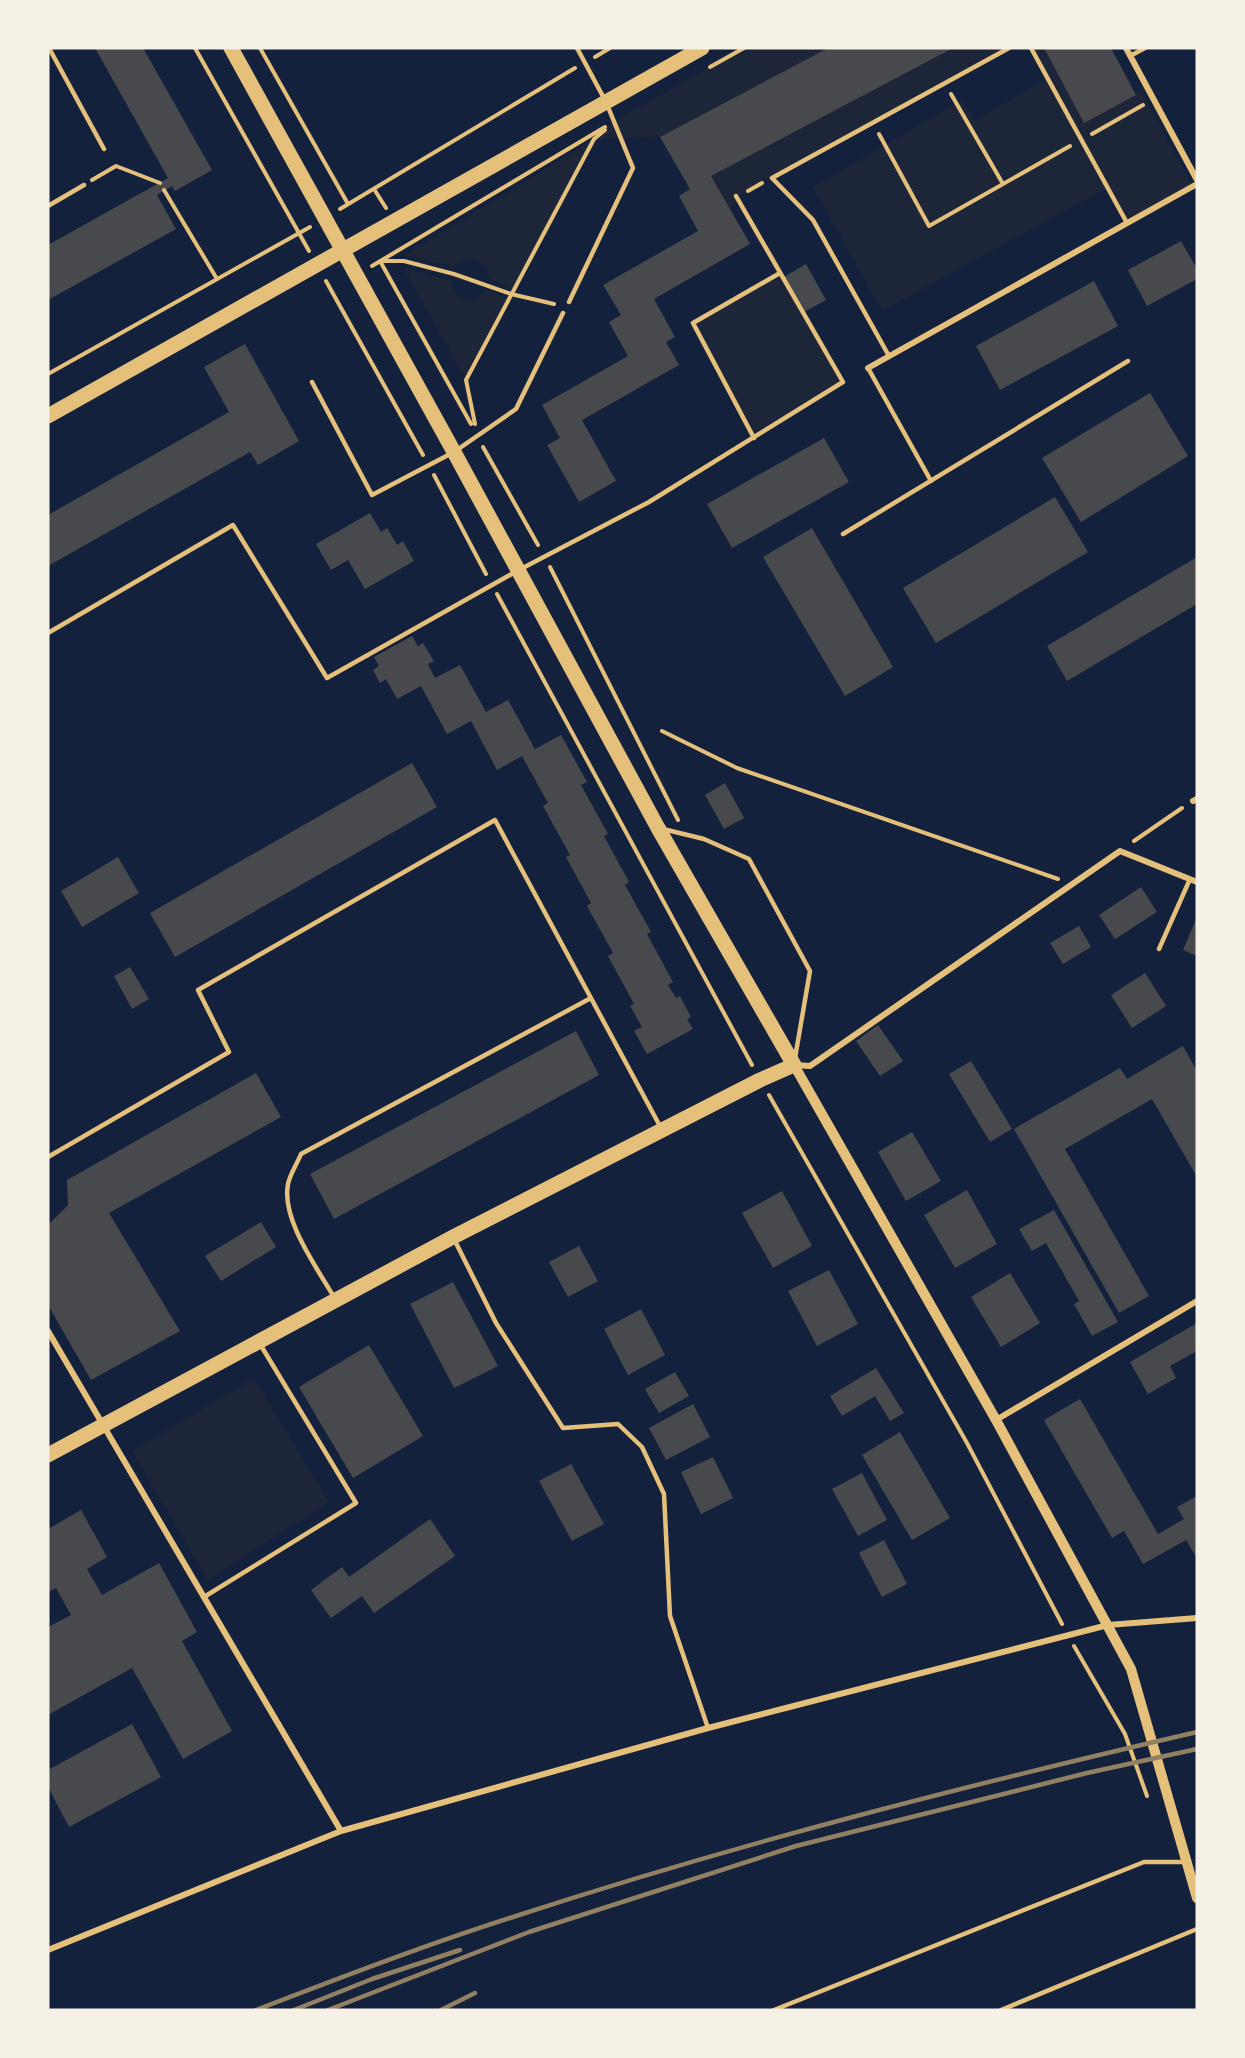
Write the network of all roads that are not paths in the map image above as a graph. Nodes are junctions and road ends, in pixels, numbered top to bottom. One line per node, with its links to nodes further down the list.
1 (49, 48): 11 (lane)
2 (231, 48): 18 (main road)
3 (577, 48): 10 (lane)
4 (702, 48): 10 (main road)
5 (1009, 48): 22 (lane)
6 (1031, 48): 17 (lane)
7 (1126, 48): 9 (street)
8 (1145, 48): 9 (lane)
9 (1130, 56): 12 (street)
10 (606, 102): 18 (main road); 20 (lane)
11 (104, 149)
12 (1197, 180)
13 (1197, 184): 17 (street)
14 (84, 185): 16 (lane)
15 (736, 196): 19 (lane)
16 (48, 206)
17 (1127, 224): 22 (street)
18 (343, 250): 26 (main road); 28 (main road)
19 (780, 273): 27 (lane); 27 (lane)
20 (569, 302)
21 (563, 313): 28 (lane)
22 (889, 356): 24 (street)
23 (1128, 361): 29 (lane)
24 (868, 368): 29 (lane)
25 (312, 382): 28 (lane)
26 (48, 416)
27 (754, 438): 31 (lane)
28 (454, 452): 31 (main road)
29 (931, 481): 30 (lane)
30 (843, 534)
31 (517, 571): 32 (lane); 33 (main road)
32 (48, 633)
33 (658, 828): 38 (main road); 38 (lane)
34 (1190, 879): 35 (street); 36 (lane); 38 (street)
35 (1197, 882)
36 (1159, 949)
37 (591, 998): 39 (lane); 40 (lane); 42 (lane)
38 (794, 1065): 39 (main road); 46 (street)
39 (663, 1131): 41 (main road)
40 (48, 1157)
41 (453, 1237): 42 (main road); 52 (lane)
42 (335, 1300): 45 (main road)
43 (1197, 1301): 46 (street)
44 (48, 1331): 47 (street)
45 (259, 1342): 47 (main road); 49 (lane)
46 (996, 1420): 51 (street)
47 (103, 1426): 48 (main road); 49 (street)
48 (48, 1455)
49 (204, 1597): 53 (street)
50 (1197, 1618): 51 (street)
51 (1108, 1625): 52 (street); 54 (street)
52 (708, 1728): 53 (street)
53 (341, 1831): 57 (street)
54 (1187, 1863): 55 (street); 58 (lane)
55 (1197, 1898)
56 (1197, 1929): 59 (lane)
57 (48, 1950)
58 (774, 2010)
59 (1001, 2010)

